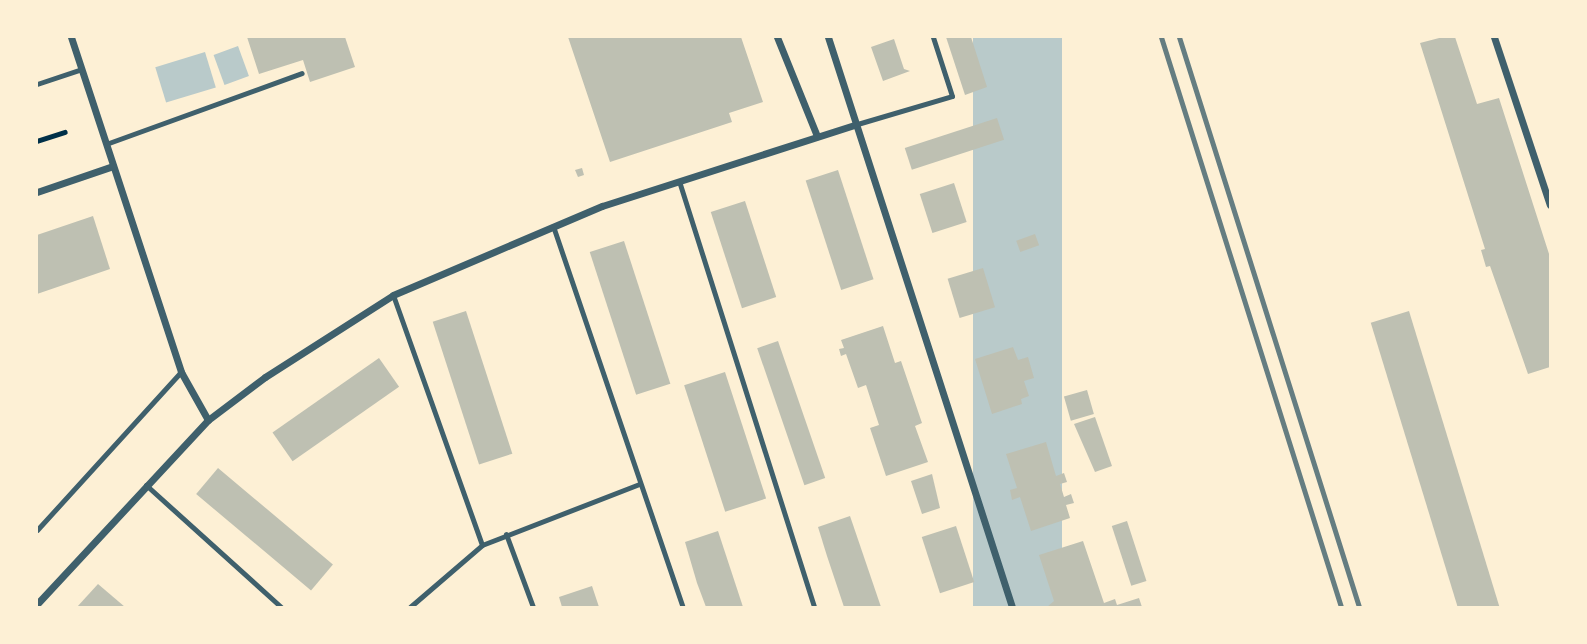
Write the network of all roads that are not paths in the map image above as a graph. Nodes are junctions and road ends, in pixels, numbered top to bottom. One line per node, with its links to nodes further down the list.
1 (71, 37): 6 (street)
2 (777, 37): 10 (street)
3 (828, 37): 9 (street)
4 (933, 37): 9 (lane)
5 (1494, 37): 15 (street)
6 (82, 69): 8 (lane); 11 (street)
7 (302, 73): 11 (lane)
8 (37, 84)
9 (854, 125): 10 (street); 31 (street)
10 (817, 136): 13 (street)
11 (106, 144): 12 (street)
12 (113, 166): 14 (street); 18 (street)
13 (678, 181): 16 (street); 30 (lane)
14 (37, 192)
15 (1550, 205)
16 (553, 226): 17 (street); 20 (lane)
17 (393, 295): 19 (street); 24 (lane)
18 (181, 372): 19 (street); 22 (lane)
19 (208, 420): 21 (street)
20 (639, 484): 23 (lane); 29 (lane)
21 (146, 485): 25 (street); 26 (lane)
22 (37, 530)
23 (506, 534): 24 (lane); 28 (lane)
24 (482, 545): 27 (lane)
25 (39, 604)
26 (281, 607)
27 (410, 607)
28 (533, 607)
29 (682, 607)
30 (814, 607)
31 (1012, 607)

